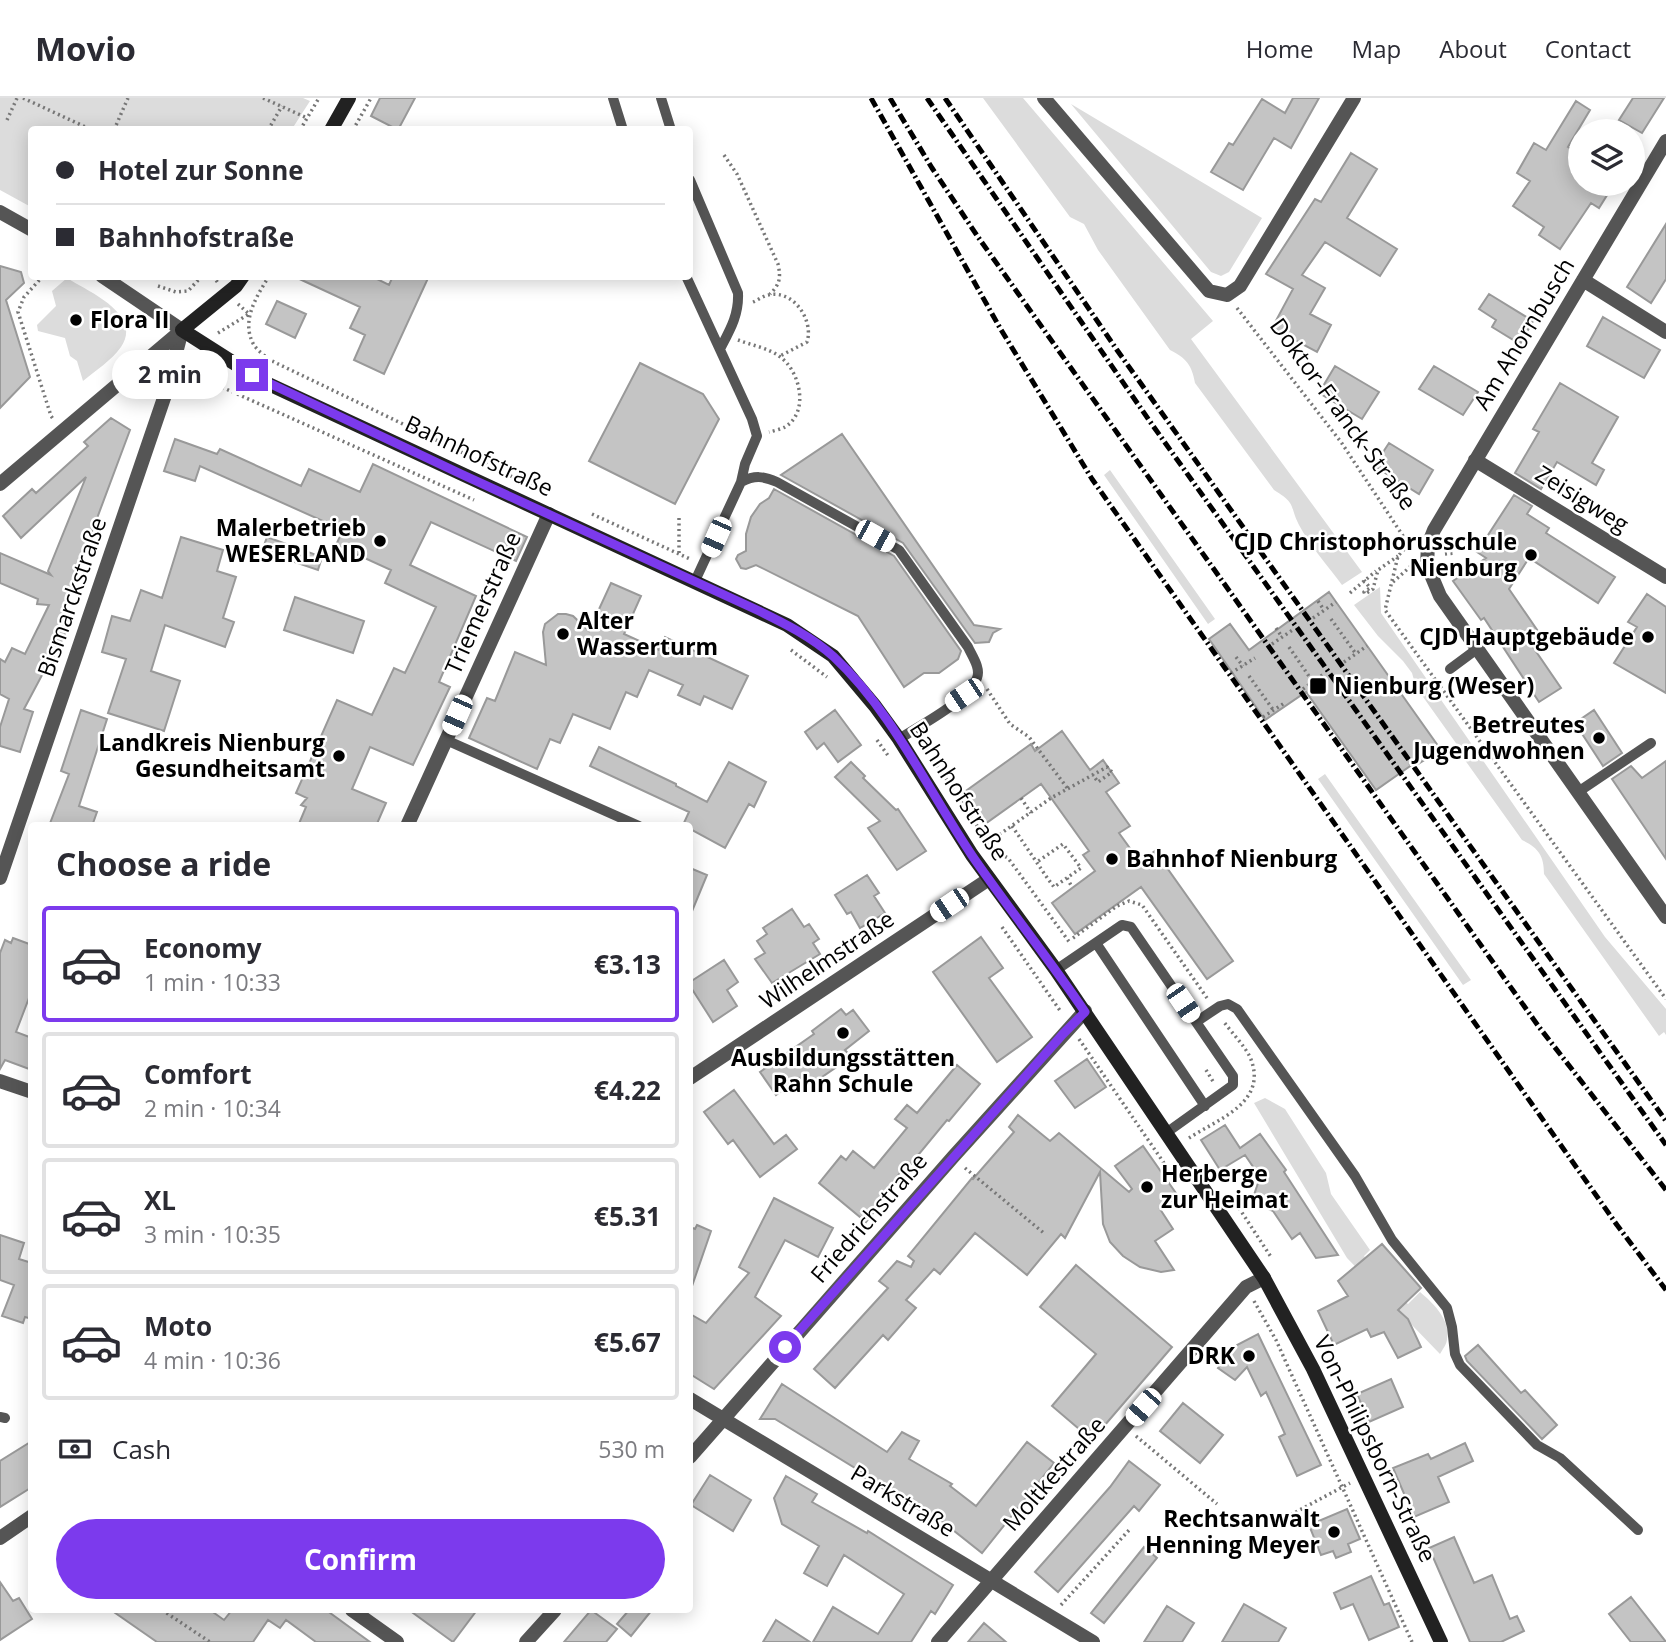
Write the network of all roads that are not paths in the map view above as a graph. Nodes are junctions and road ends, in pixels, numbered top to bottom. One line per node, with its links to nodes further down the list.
1 (349, 98): 6 (main road)
2 (614, 98): 7 (lane)
3 (661, 98): 8 (lane)
4 (1044, 98): 5 (street)
5 (1354, 98)
6 (333, 126)
7 (622, 126)
8 (670, 126)
9 (1666, 141): 16 (street, Am Ahornbusch)
10 (693, 187): 19 (lane)
11 (0, 212): 12 (street)
12 (28, 228)
13 (108, 280): 17 (street)
14 (240, 280): 17 (main road)
15 (688, 280): 19 (lane)
16 (1583, 280): 18 (street); 20 (street, Am Ahornbusch)
17 (182, 330): 22 (street); 23 (main road, Bahnhofstraße); 34 (street, Bismarckstraße)
18 (1666, 332)
19 (720, 349): 21 (lane)
20 (1475, 460): 24 (street, Zeisigweg); 26 (street, Am Ahornbusch)
21 (741, 482): 25 (lane); 28 (lane)
22 (0, 484)
23 (549, 514): 25 (main road, Bahnhofstraße); 29 (street, Triemerstraße)
24 (1666, 577)
25 (695, 581): 28 (main road, Bahnhofstraße)
26 (1477, 649): 27 (lane); 31 (street)
27 (1450, 669)
28 (899, 739): 35 (main road, Bahnhofstraße)
29 (446, 740): 32 (street, Triemerstraße); 33 (lane)
30 (1651, 743): 31 (lane)
31 (1577, 792): 36 (street)
32 (409, 822)
33 (630, 822)
34 (0, 878)
35 (989, 879): 39 (main road, Bahnhofstraße); 42 (street, Wilhelmstraße)
36 (1661, 900): 37 (street)
37 (1666, 917)
38 (1096, 943): 39 (lane); 41 (lane); 45 (lane)
39 (1056, 970): 40 (main road, Bahnhofstraße)
40 (1085, 1012): 46 (main road, Bahnhofstraße); 49 (street, Friedrichstraße)
41 (1196, 1023): 45 (lane); 52 (lane)
42 (693, 1076)
43 (0, 1081): 44 (street)
44 (28, 1091)
45 (1205, 1106): 46 (lane)
46 (1166, 1133): 47 (main road, Bahnhofstraße)
47 (1264, 1278): 54 (street, Moltkestraße); 61 (main road, Von-Philipsborn-Straße)
48 (693, 1401): 49 (street, Parkstraße)
49 (722, 1419): 50 (street, Friedrichstraße); 54 (street, Parkstraße)
50 (693, 1453)
51 (28, 1519): 53 (street)
52 (1638, 1530)
53 (0, 1538)
54 (991, 1581): 59 (street, Moltkestraße); 60 (street, Parkstraße)
55 (356, 1613): 57 (street)
56 (552, 1613): 58 (street)
57 (397, 1642)
58 (526, 1642)
59 (938, 1642)
60 (1093, 1642)
61 (1441, 1642)

